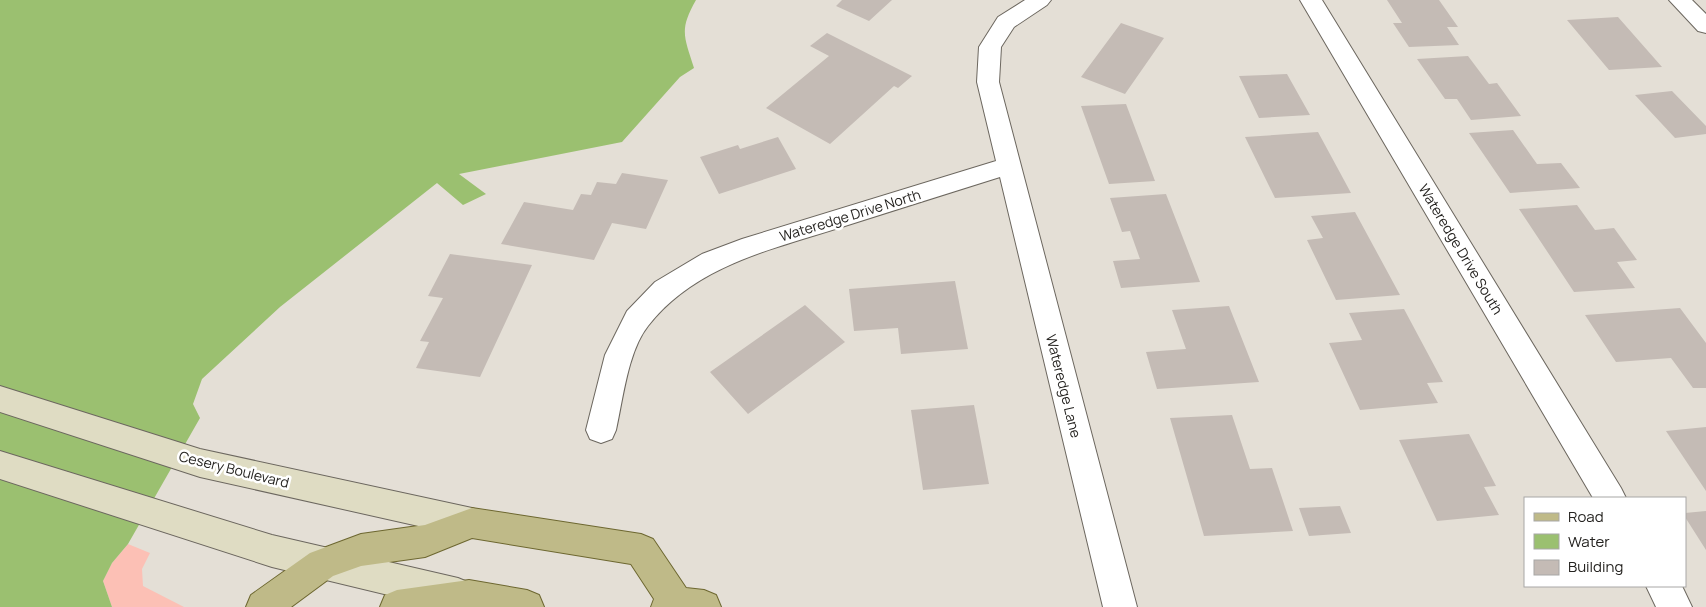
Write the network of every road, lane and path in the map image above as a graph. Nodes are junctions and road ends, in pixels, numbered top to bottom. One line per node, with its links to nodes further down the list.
1 (1040, 0): 5 (street)
2 (1311, 0): 9 (street, Wateredge Drive South)
3 (1680, 0): 4 (street)
4 (1706, 26)
5 (1010, 165): 7 (street, Wateredge Drive North); 18 (street, Wateredge Lane)
6 (0, 399): 10 (main road, Cesery Boulevard)
7 (601, 430)
8 (0, 465): 11 (main road)
9 (1609, 497)
10 (472, 523): 11 (main road); 14 (main road)
11 (322, 564): 13 (main road); 15 (main road)
12 (1664, 587): 19 (street)
13 (469, 598): 16 (main road); 17 (main road)
14 (683, 606)
15 (263, 607)
16 (396, 607)
17 (527, 607)
18 (1120, 607)
19 (1675, 607)

